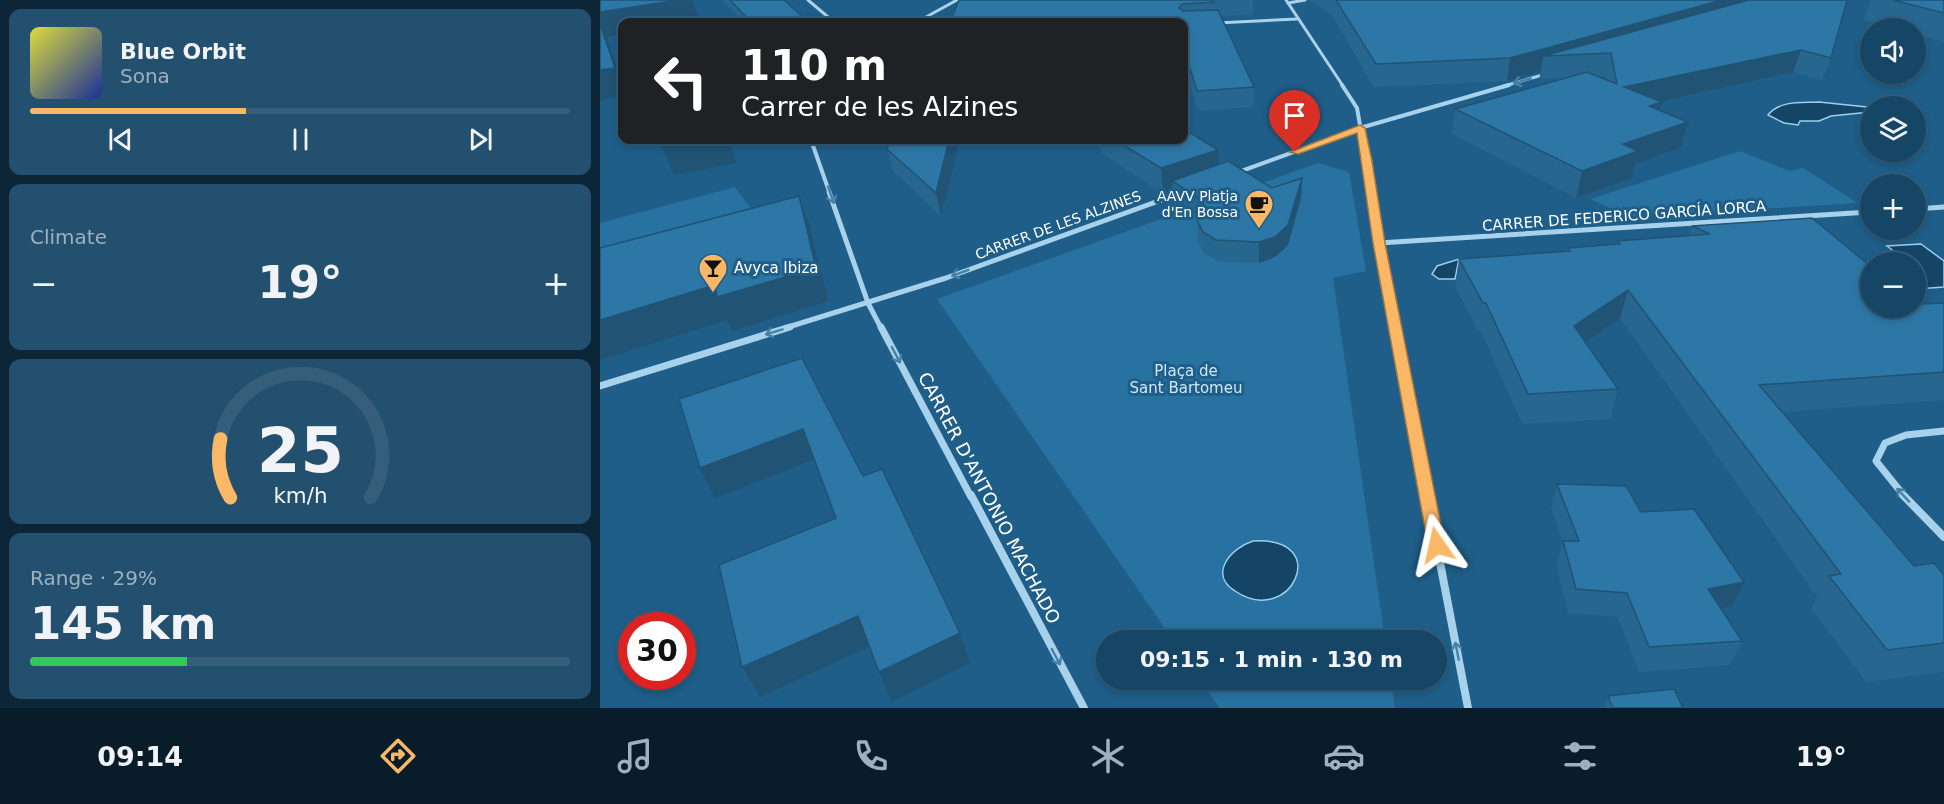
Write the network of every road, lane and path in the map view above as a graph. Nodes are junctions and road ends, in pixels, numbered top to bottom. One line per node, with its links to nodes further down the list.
1 (808, 0): 5 (street)
2 (957, 0): 6 (street)
3 (1305, 0): 4 (street)
4 (1287, 2): 7 (street)
5 (829, 18)
6 (924, 18)
7 (1296, 18): 8 (street); 10 (street)
8 (1206, 23)
9 (1547, 73): 10 (street, one-way to 10)
10 (1360, 128): 12 (street); 17 (street)
11 (813, 144): 18 (street, CARRER D'ANTONIO MACHADO, one-way to 18)
12 (1226, 177)
13 (1181, 193): 18 (street, CARRER DE LES ALZINES, one-way to 18)
14 (1944, 207): 15 (street)
15 (1926, 208)
16 (1860, 213): 17 (street, CARRER DE FEDERICO GARCÍA LORCA)
17 (1379, 243): 23 (street, one-way to 17)
18 (868, 303): 19 (street, CARRER DE LES ALZINES, one-way to 19); 22 (street, CARRER D'ANTONIO MACHADO, one-way to 22)
19 (600, 386)
20 (1944, 431): 21 (street, one-way to 20)
21 (1944, 537)
22 (1084, 708)
23 (1468, 708)

